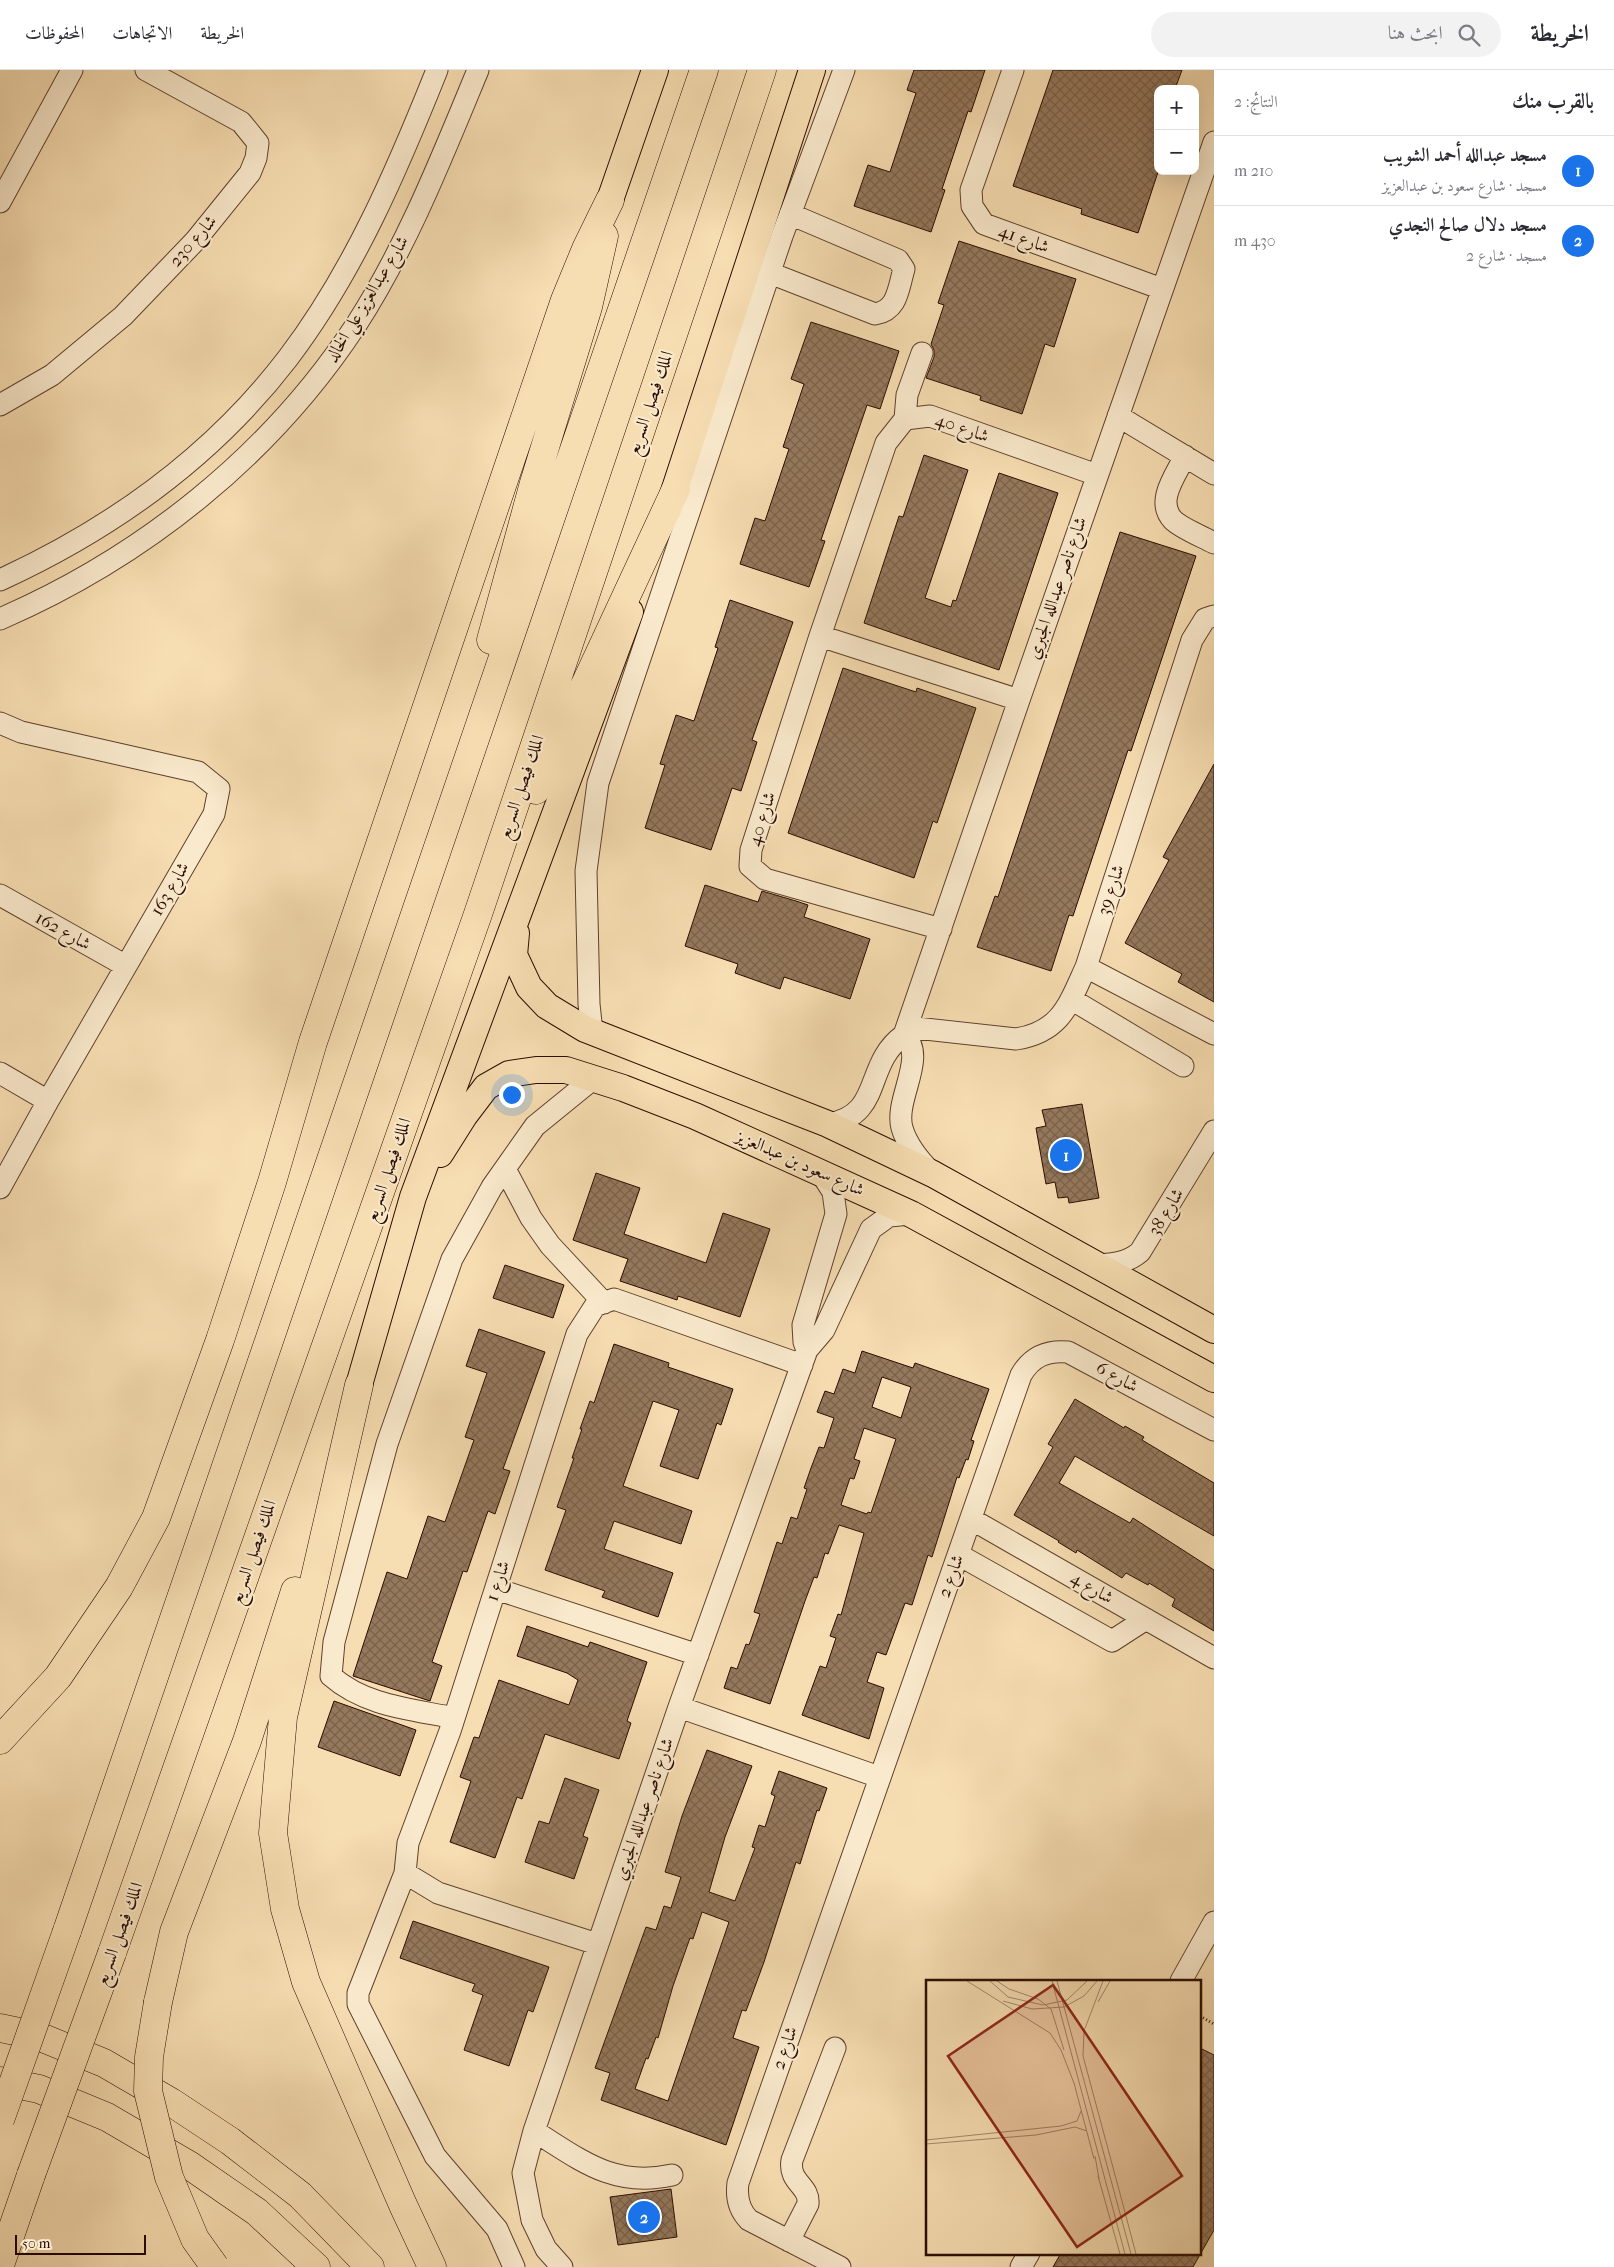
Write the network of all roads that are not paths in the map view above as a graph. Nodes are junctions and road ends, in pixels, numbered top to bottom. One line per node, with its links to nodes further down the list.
1 (72, 70): 13 (street)
2 (146, 70): 18 (street, شارع 230)
3 (437, 70): 26 (street, شارع عبدالعزيز علي الخالد)
4 (478, 70): 28 (street, شارع عبدالعزيز علي الخالد)
5 (655, 70): 12 (main road)
6 (704, 70): 32 (highway)
7 (762, 70): 34 (highway, الملك فيصل السريع)
8 (812, 70): 24 (main road, الملك فيصل السريع)
9 (844, 70): 14 (street)
10 (1013, 70): 16 (street, شارع 41)
11 (1214, 142): 16 (street, شارع ناصر عبدالله الجبري)
12 (610, 200): 32 (highway); 73 (highway)
13 (0, 202)
14 (790, 214): 15 (street); 15 (street)
15 (770, 273): 41 (street)
16 (1162, 289): 19 (street, شارع ناصر عبدالله الجبري)
17 (922, 353): 20 (street)
18 (4, 399)
19 (1118, 416): 21 (street); 23 (street, شارع ناصر عبدالله الجبري)
20 (905, 419): 23 (street, شارع 40); 29 (street, شارع 40)
21 (1185, 456): 22 (street); 25 (street)
22 (1214, 474)
23 (1096, 476): 30 (street, شارع ناصر عبدالله الجبري)
24 (676, 489): 34 (highway); 35 (main road, الملك فيصل السريع)
25 (1214, 543)
26 (0, 580)
27 (1214, 616): 38 (street, شارع 39)
28 (0, 619)
29 (820, 636): 30 (street); 36 (street, شارع 40)
30 (1018, 700): 36 (street, شارع ناصر عبدالله الجبري)
31 (0, 723): 37 (street, شارع 163)
32 (460, 782): 82 (highway, bridge)
33 (0, 895): 37 (street, شارع 162)
34 (478, 914): 87 (highway, الملك فيصل السريع, bridge)
35 (517, 921): 41 (main road); 55 (main road, الملك فيصل السريع)
36 (941, 929): 40 (street, شارع ناصر عبدالله الجبري)
37 (126, 966): 47 (street, شارع 163)
38 (1086, 967): 39 (street, شارع 39); 42 (street)
39 (1071, 999): 40 (street, شارع 39); 43 (street)
40 (906, 1031): 49 (street, شارع ناصر عبدالله الجبري); 53 (street)
41 (592, 1032): 45 (main road)
42 (1214, 1034)
43 (1183, 1066)
44 (0, 1073): 47 (street)
45 (712, 1077): 48 (main road); 49 (main road)
46 (594, 1078): 48 (main road, شارع سعود بن عبدالعزيز); 51 (street); 55 (main road, شارع سعود بن عبدالعزيز)
47 (48, 1101): 54 (street, شارع 163)
48 (695, 1116): 52 (main road, شارع سعود بن عبدالعزيز)
49 (828, 1124): 53 (main road)
50 (1211, 1144): 57 (street, شارع 38)
51 (505, 1169): 58 (street); 72 (street)
52 (821, 1173): 56 (main road, شارع سعود بن عبدالعزيز); 60 (street, شارع ناصر عبدالله الجبري)
53 (933, 1174): 57 (main road)
54 (0, 1188)
55 (414, 1197): 63 (main road, الملك فيصل السريع)
56 (911, 1214): 60 (street, شارع ناصر عبدالله الجبري); 62 (main road, شارع سعود بن عبدالعزيز)
57 (1097, 1265): 59 (main road)
58 (604, 1303): 60 (street); 67 (street, شارع 1)
59 (1214, 1330)
60 (805, 1358): 69 (street, شارع ناصر عبدالله الجبري)
61 (1021, 1375): 64 (street, شارع 6); 65 (street, شارع 2)
62 (1214, 1379)
63 (359, 1385): 88 (highway, bridge); 91 (highway)
64 (1214, 1430)
65 (971, 1519): 66 (street, شارع 2); 68 (street, شارع 4)
66 (959, 1555): 68 (street); 74 (street, شارع 2)
67 (496, 1589): 69 (street); 72 (street, شارع 1)
68 (1146, 1619): 70 (street, شارع 4)
69 (698, 1655): 71 (street, شارع ناصر عبدالله الجبري)
70 (1214, 1658)
71 (679, 1707): 74 (street); 77 (street, شارع ناصر عبدالله الجبري)
72 (454, 1718): 75 (street, شارع 1)
73 (0, 1740)
74 (879, 1777): 85 (street, شارع 2)
75 (405, 1873): 77 (street); 92 (street, شارع 1)
76 (1214, 1922): 78 (street)
77 (597, 1944): 83 (street, شارع ناصر عبدالله الجبري)
78 (1182, 1980)
79 (0, 2028): 90 (highway)
80 (835, 2048): 85 (street)
81 (0, 2081): 89 (highway)
82 (0, 2120)
83 (534, 2131): 84 (street); 93 (street, شارع ناصر عبدالله الجبري)
84 (672, 2176)
85 (789, 2241): 94 (street, شارع 2)
86 (1028, 2254): 95 (street)
87 (0, 2265)
88 (215, 2267)
89 (316, 2267)
90 (370, 2267)
91 (432, 2267)
92 (514, 2267)
93 (562, 2267)
94 (840, 2267)
95 (1021, 2267)

